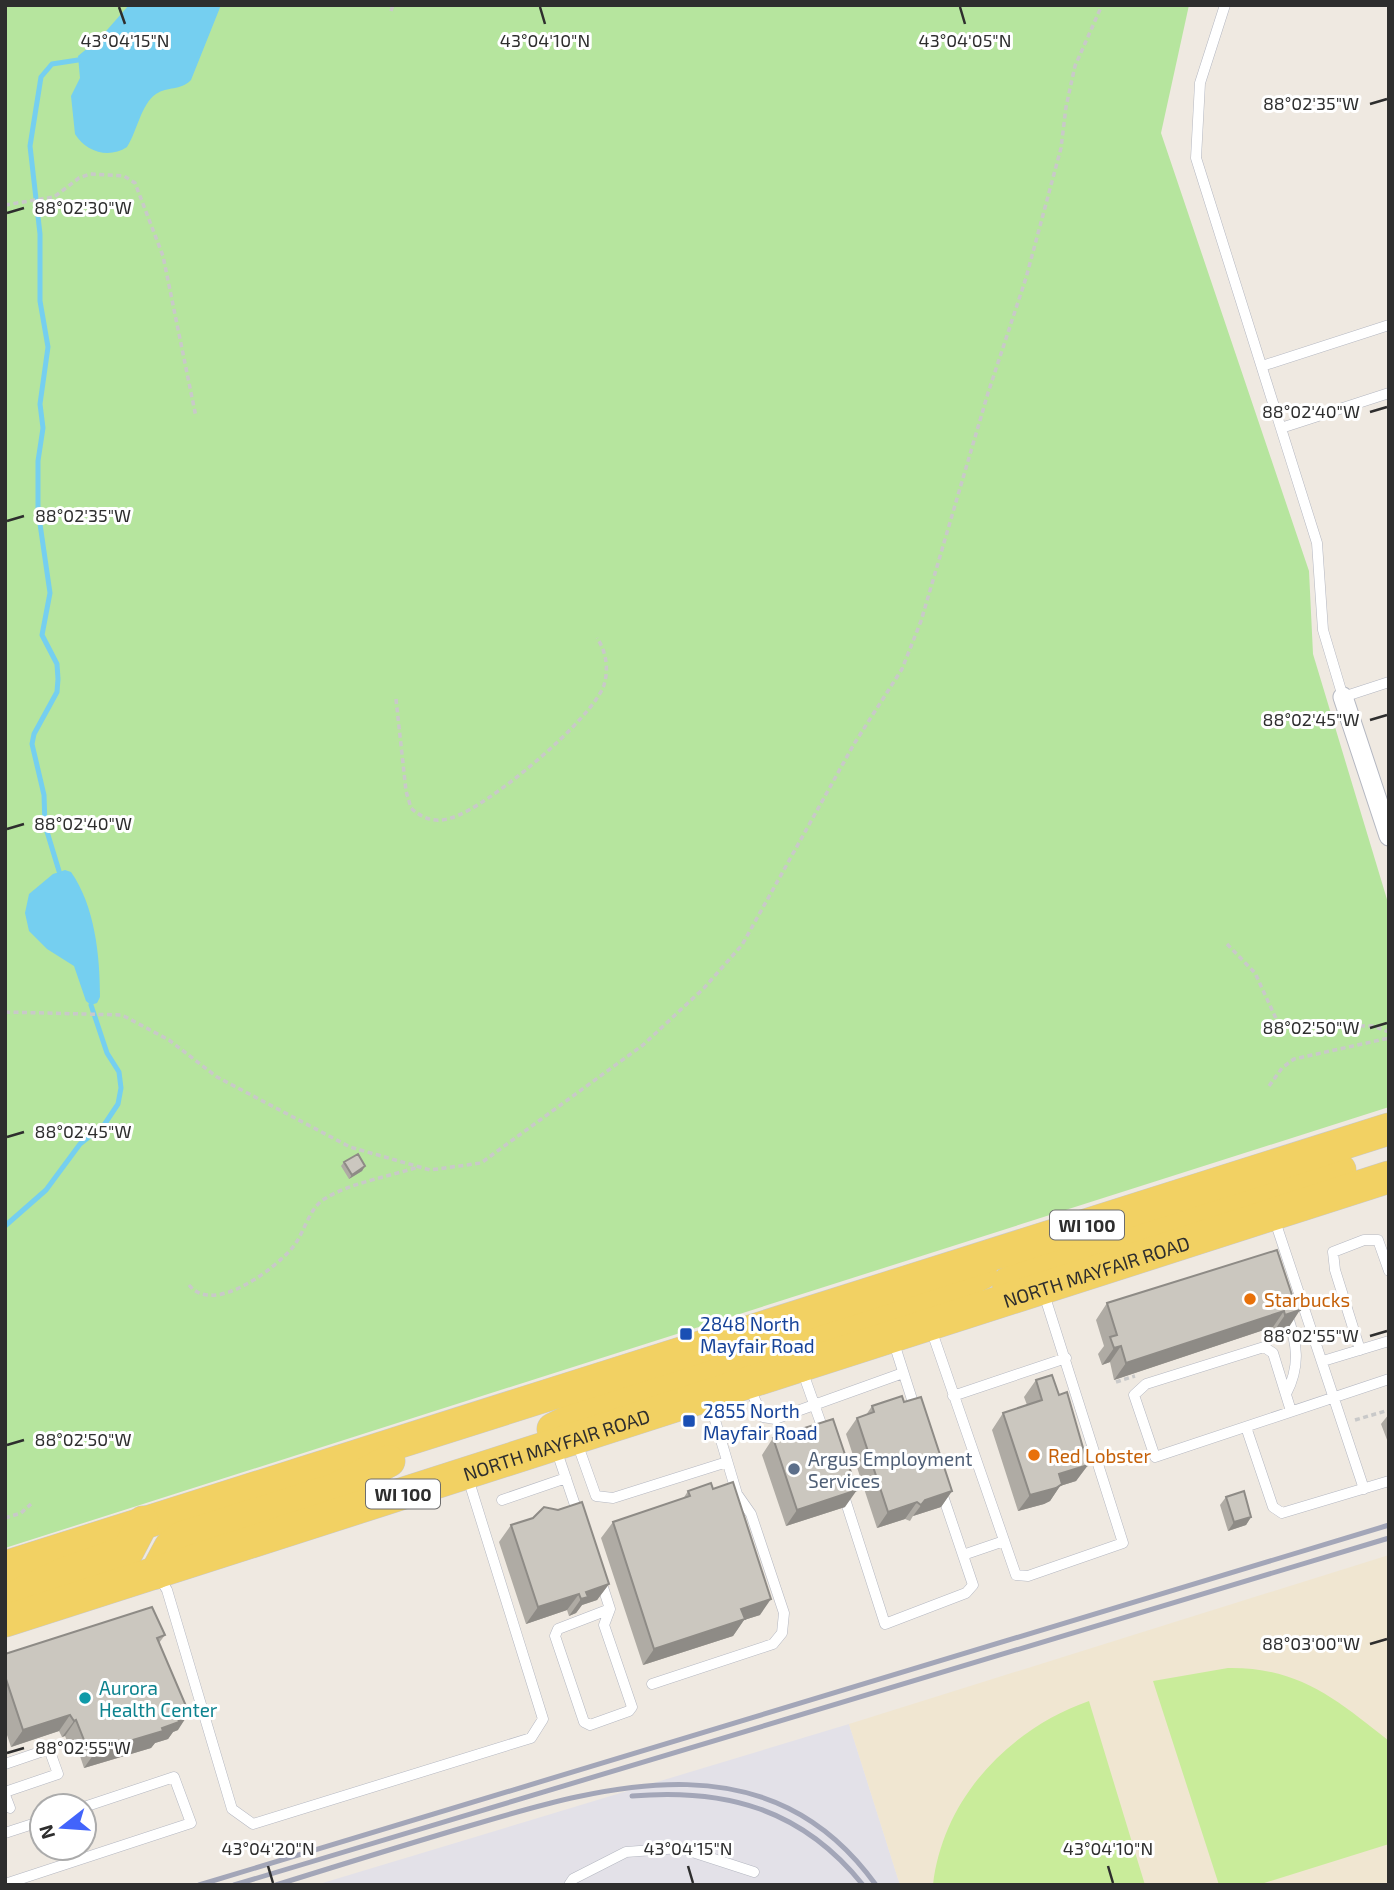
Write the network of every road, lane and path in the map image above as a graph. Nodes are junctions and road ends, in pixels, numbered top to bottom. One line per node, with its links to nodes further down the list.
1 (393, 5): 4 (path)
2 (1102, 5): 23 (path)
3 (1225, 5): 7 (lane)
4 (391, 11)
5 (5, 205): 9 (path)
6 (1389, 325): 7 (lane)
7 (1262, 366): 10 (lane)
8 (1389, 393): 10 (lane)
9 (196, 417)
10 (1281, 428): 13 (lane)
11 (597, 638): 14 (path)
12 (1389, 682): 13 (lane)
13 (1343, 697): 15 (street)
14 (396, 699)
15 (1389, 836)
16 (1227, 944): 18 (path)
17 (5, 1012): 23 (path)
18 (1389, 1032)
19 (1389, 1038): 20 (path)
20 (1269, 1086)
21 (1389, 1129): 26 (main road, WI 100)
22 (1389, 1155): 34 (main road)
23 (419, 1167): 30 (path)
24 (1389, 1177): 25 (main road, NORTH MAYFAIR ROAD / WI 100)
25 (1273, 1214): 28 (lane); 31 (main road, NORTH MAYFAIR ROAD / WI 100)
26 (1050, 1237): 33 (main road, WI 100); 40 (main road)
27 (1389, 1271): 37 (lane)
28 (1293, 1275): 29 (lane); 39 (lane)
29 (1286, 1283)
30 (189, 1285)
31 (1043, 1289): 34 (main road, NORTH MAYFAIR ROAD / WI 100); 38 (lane)
32 (1282, 1302): 44 (lane)
33 (785, 1321): 52 (main road, WI 100); 58 (main road)
34 (930, 1325): 35 (main road, NORTH MAYFAIR ROAD / WI 100); 46 (lane)
35 (892, 1337): 40 (main road, NORTH MAYFAIR ROAD / WI 100); 41 (lane)
36 (1389, 1341): 37 (lane)
37 (1360, 1350): 39 (lane)
38 (1066, 1358): 46 (lane); 69 (lane)
39 (1323, 1361): 47 (lane)
40 (800, 1366): 43 (main road, NORTH MAYFAIR ROAD / WI 100); 48 (lane)
41 (903, 1373): 48 (lane); 53 (lane)
42 (1389, 1379): 47 (lane)
43 (747, 1384): 45 (main road, NORTH MAYFAIR ROAD / WI 100); 48 (lane)
44 (1286, 1394): 51 (lane); 54 (lane)
45 (708, 1396): 55 (main road, NORTH MAYFAIR ROAD / WI 100); 57 (lane)
46 (953, 1396): 69 (lane)
47 (1334, 1396): 51 (lane); 63 (lane)
48 (815, 1406): 56 (lane)
49 (1352, 1410): 50 (path)
50 (1389, 1410)
51 (1292, 1411): 54 (lane)
52 (465, 1422): 67 (main road, WI 100); 73 (main road)
53 (920, 1425)
54 (1246, 1427): 63 (lane)
55 (565, 1442): 57 (lane); 58 (main road, NORTH MAYFAIR ROAD / WI 100); 60 (lane)
56 (827, 1442)
57 (727, 1462): 77 (lane)
58 (467, 1473): 73 (main road, NORTH MAYFAIR ROAD / WI 100); 73 (lane)
59 (937, 1477): 70 (lane)
60 (566, 1478): 64 (lane); 68 (lane)
61 (839, 1481): 70 (lane)
62 (1389, 1481): 63 (lane)
63 (1364, 1489)
64 (502, 1500)
65 (31, 1504): 66 (path)
66 (5, 1518)
67 (143, 1522): 71 (main road, WI 100); 74 (main road)
68 (583, 1531)
69 (1004, 1541): 70 (lane)
70 (963, 1555)
71 (5, 1567)
72 (597, 1570): 75 (lane)
73 (156, 1573): 76 (main road, NORTH MAYFAIR ROAD / WI 100)
74 (5, 1601)
75 (610, 1609): 75 (lane)
76 (5, 1621)
77 (652, 1684)
78 (5, 1764): 79 (lane)
79 (5, 1793): 81 (lane)
80 (98, 1802): 84 (lane)
81 (10, 1808)
82 (28, 1826): 83 (lane)
83 (5, 1833)
84 (98, 1853)
85 (70, 1862): 87 (lane)
86 (754, 1872): 88 (lane)
87 (6, 1882)
88 (569, 1885)

